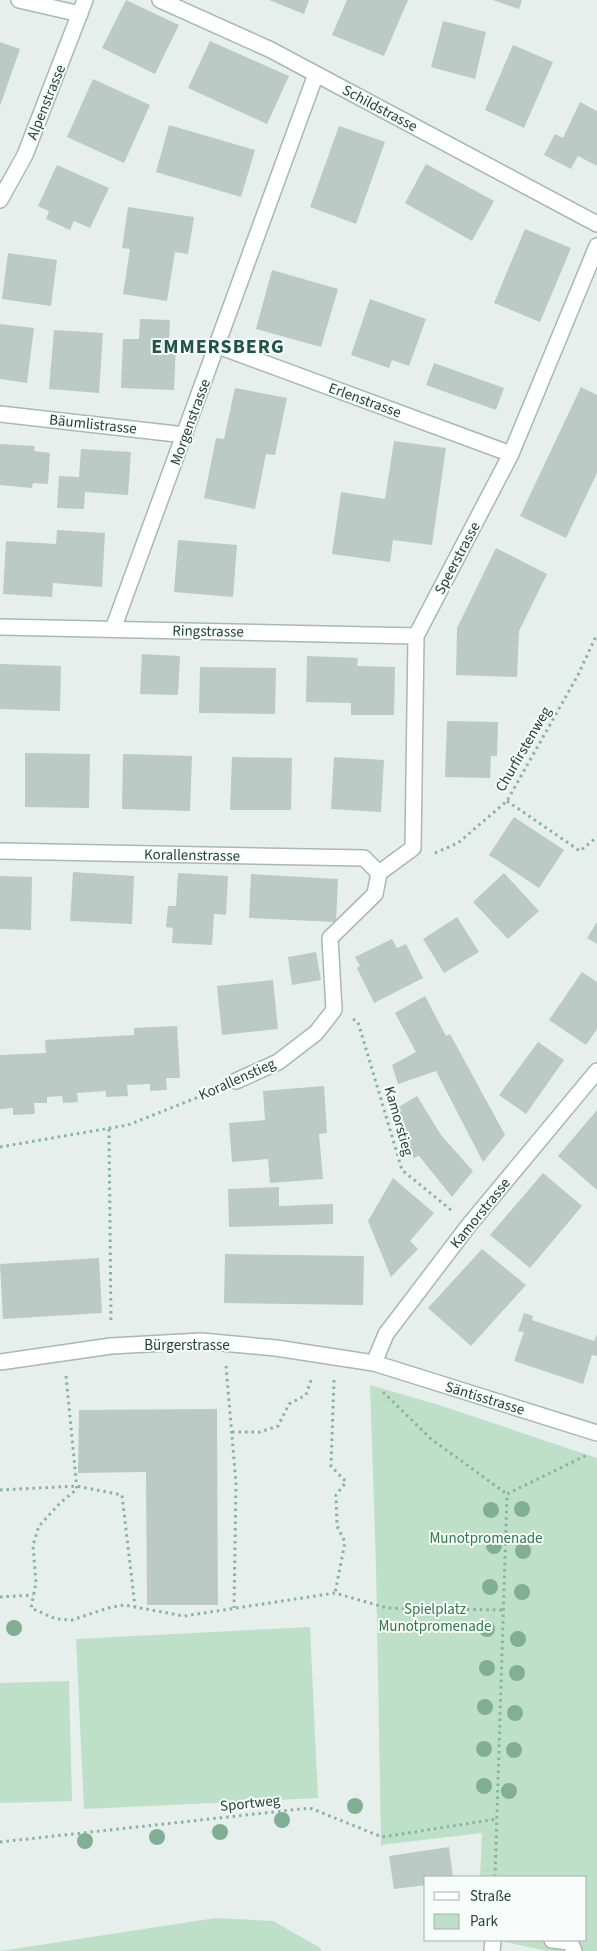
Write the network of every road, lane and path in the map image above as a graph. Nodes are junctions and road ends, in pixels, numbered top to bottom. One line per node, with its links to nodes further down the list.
1 (19, 0): 3 (street)
2 (160, 0): 4 (street, Schildstrasse)
3 (83, 7): 5 (street, Alpenstrasse)
4 (316, 74): 6 (street, Schildstrasse); 8 (street, Morgenstrasse)
5 (0, 200)
6 (597, 224)
7 (597, 246): 11 (street, Speerstrasse)
8 (218, 346): 10 (street, Morgenstrasse); 11 (street, Erlenstrasse)
9 (0, 414): 10 (street, Bäumlistrasse)
10 (185, 435): 13 (street, Morgenstrasse)
11 (511, 454): 15 (street, Speerstrasse)
12 (0, 627): 13 (street, Ringstrasse)
13 (113, 629): 15 (street, Ringstrasse)
14 (597, 634): 16 (path, Churfirstenweg)
15 (416, 636): 18 (street, Speerstrasse)
16 (507, 801): 17 (path); 18 (path, Churfirstenweg)
17 (597, 837)
18 (413, 848): 20 (street)
19 (0, 851): 20 (street, Korallenstrasse)
20 (379, 873): 21 (street)
21 (334, 1010): 23 (street, Korallenstieg); 26 (path, Kamorstieg)
22 (597, 1071): 26 (street, Kamorstrasse)
23 (236, 1081): 24 (path, Korallenstieg)
24 (109, 1129): 25 (path, Korallenstieg); 28 (path)
25 (0, 1148)
26 (469, 1225): 33 (street, Kamorstrasse)
27 (225, 1343): 28 (street, Bürgerstrasse); 30 (street, Bürgerstrasse); 34 (path)
28 (111, 1346): 29 (street, Bürgerstrasse)
29 (64, 1353): 32 (street, Bürgerstrasse); 37 (path)
30 (315, 1354): 31 (street, Bürgerstrasse); 34 (path)
31 (335, 1357): 33 (street, Bürgerstrasse); 40 (path)
32 (0, 1362)
33 (374, 1363): 35 (street, Säntisstrasse); 39 (path)
34 (232, 1432): 44 (path)
35 (597, 1433)
36 (589, 1454): 39 (path)
37 (77, 1486): 38 (path); 41 (path); 43 (path)
38 (0, 1490)
39 (507, 1494): 45 (path)
40 (335, 1594): 44 (path); 45 (path)
41 (33, 1595): 42 (path); 43 (path)
42 (0, 1597)
43 (135, 1607): 44 (path)
44 (234, 1608)
45 (503, 1610): 46 (path)
46 (497, 1819): 47 (path, Sportweg); 48 (path)
47 (0, 1842)
48 (495, 1876)
49 (561, 1941): 50 (street)
50 (574, 1951)

